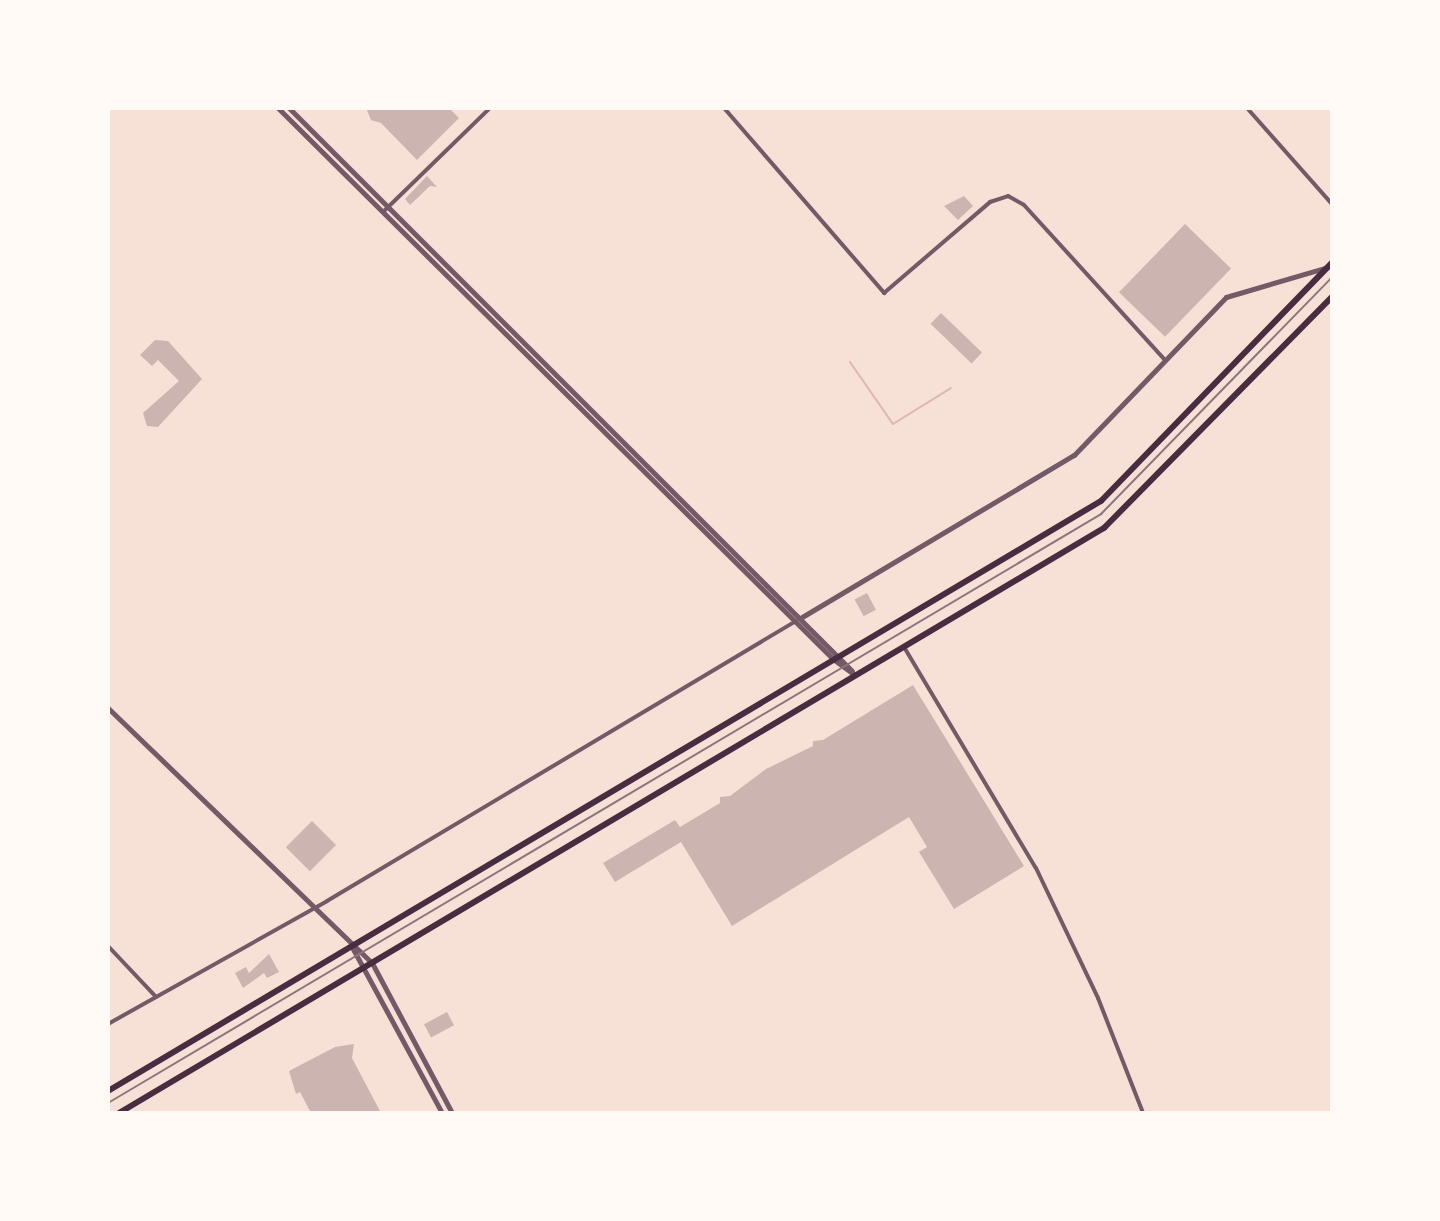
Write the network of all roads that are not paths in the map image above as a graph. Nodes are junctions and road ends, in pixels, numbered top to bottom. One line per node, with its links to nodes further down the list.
1 (278, 108): 7 (street)
2 (289, 108): 7 (street)
3 (490, 108): 7 (street)
4 (724, 108): 10 (street)
5 (1247, 108): 6 (street)
6 (1332, 204)
7 (386, 210): 11 (street); 12 (street)
8 (1330, 265): 10 (street); 14 (main road)
9 (1332, 297): 13 (main road)
10 (1165, 360): 11 (street)
11 (802, 617): 12 (street); 14 (street)
12 (795, 622): 14 (street); 17 (street)
13 (904, 647): 15 (main road); 28 (street)
14 (837, 657): 15 (street); 18 (main road)
15 (855, 675): 20 (main road)
16 (108, 708): 17 (street)
17 (314, 909): 18 (street); 22 (street)
18 (351, 945): 20 (street); 21 (street); 24 (main road)
19 (108, 946): 22 (street)
20 (372, 963): 21 (main road); 27 (street)
21 (364, 967): 25 (main road); 26 (street)
22 (156, 997): 23 (street)
23 (108, 1024)
24 (108, 1091)
25 (119, 1113)
26 (442, 1113)
27 (452, 1113)
28 (1143, 1113)

